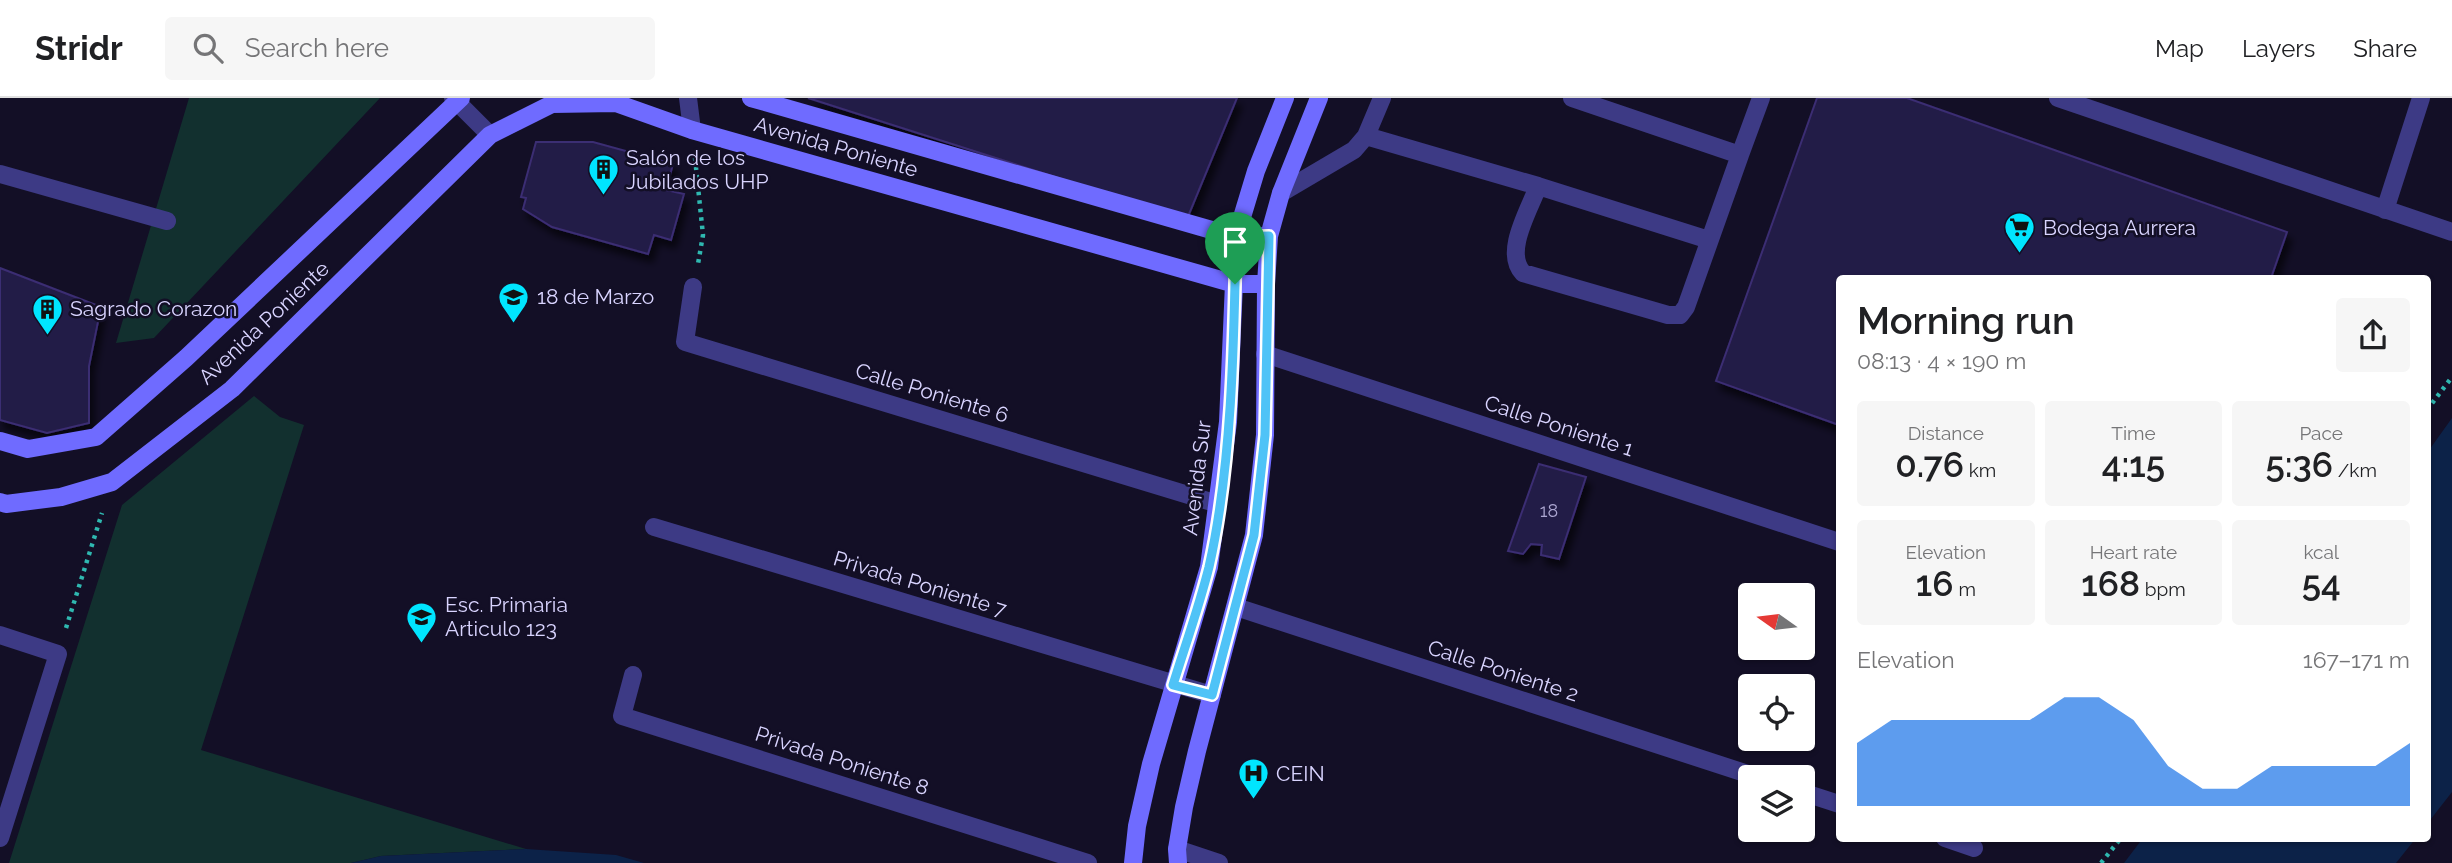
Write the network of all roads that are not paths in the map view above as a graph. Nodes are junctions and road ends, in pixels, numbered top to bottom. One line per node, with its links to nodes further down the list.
1 (688, 98): 11 (street)
2 (751, 98): 22 (street, Avenida Poniente)
3 (1285, 98): 22 (street, Avenida Sur)
4 (1319, 98): 17 (street)
5 (1382, 98): 13 (street)
6 (1572, 98): 14 (street)
7 (1761, 98): 14 (street)
8 (2058, 98): 18 (street)
9 (2421, 98): 18 (street)
10 (457, 99): 12 (street); 28 (street, Avenida Poniente)
11 (692, 130): 12 (street, Avenida Poniente); 24 (street, Avenida Poniente)
12 (491, 135): 29 (street, Avenida Poniente)
13 (1366, 136): 16 (street); 17 (street)
14 (1740, 155): 23 (street)
15 (0, 174): 19 (street)
16 (1538, 186): 23 (street); 23 (street)
17 (1281, 193): 21 (street)
18 (2385, 210): 20 (street)
19 (167, 221)
20 (2452, 232)
21 (1269, 236): 22 (street, Avenida Poniente); 25 (street)
22 (1236, 237): 24 (street, Avenida Sur)
23 (1709, 240)
24 (1235, 284): 25 (street, Avenida Poniente); 30 (street, Avenida Sur)
25 (1266, 284): 27 (street)
26 (693, 287): 30 (street, Calle Poniente 6)
27 (1265, 354): 32 (street, Calle Poniente 1); 33 (street)
28 (0, 441)
29 (0, 502)
30 (1218, 504): 36 (street, Avenida Sur)
31 (654, 527): 36 (street, Privada Poniente 7)
32 (1836, 541)
33 (1236, 607): 37 (street); 38 (street, Calle Poniente 2)
34 (0, 635): 41 (street)
35 (633, 675): 45 (street, Privada Poniente 8)
36 (1173, 685): 37 (street, Privada Poniente 7); 46 (street, Avenida Sur)
37 (1212, 695): 44 (street)
38 (1738, 771)
39 (1815, 796): 40 (street)
40 (1836, 803)
41 (0, 838)
42 (1957, 842): 43 (street)
43 (1974, 848)
44 (1178, 856): 47 (street)
45 (1088, 863)
46 (1133, 863)
47 (1219, 863)

